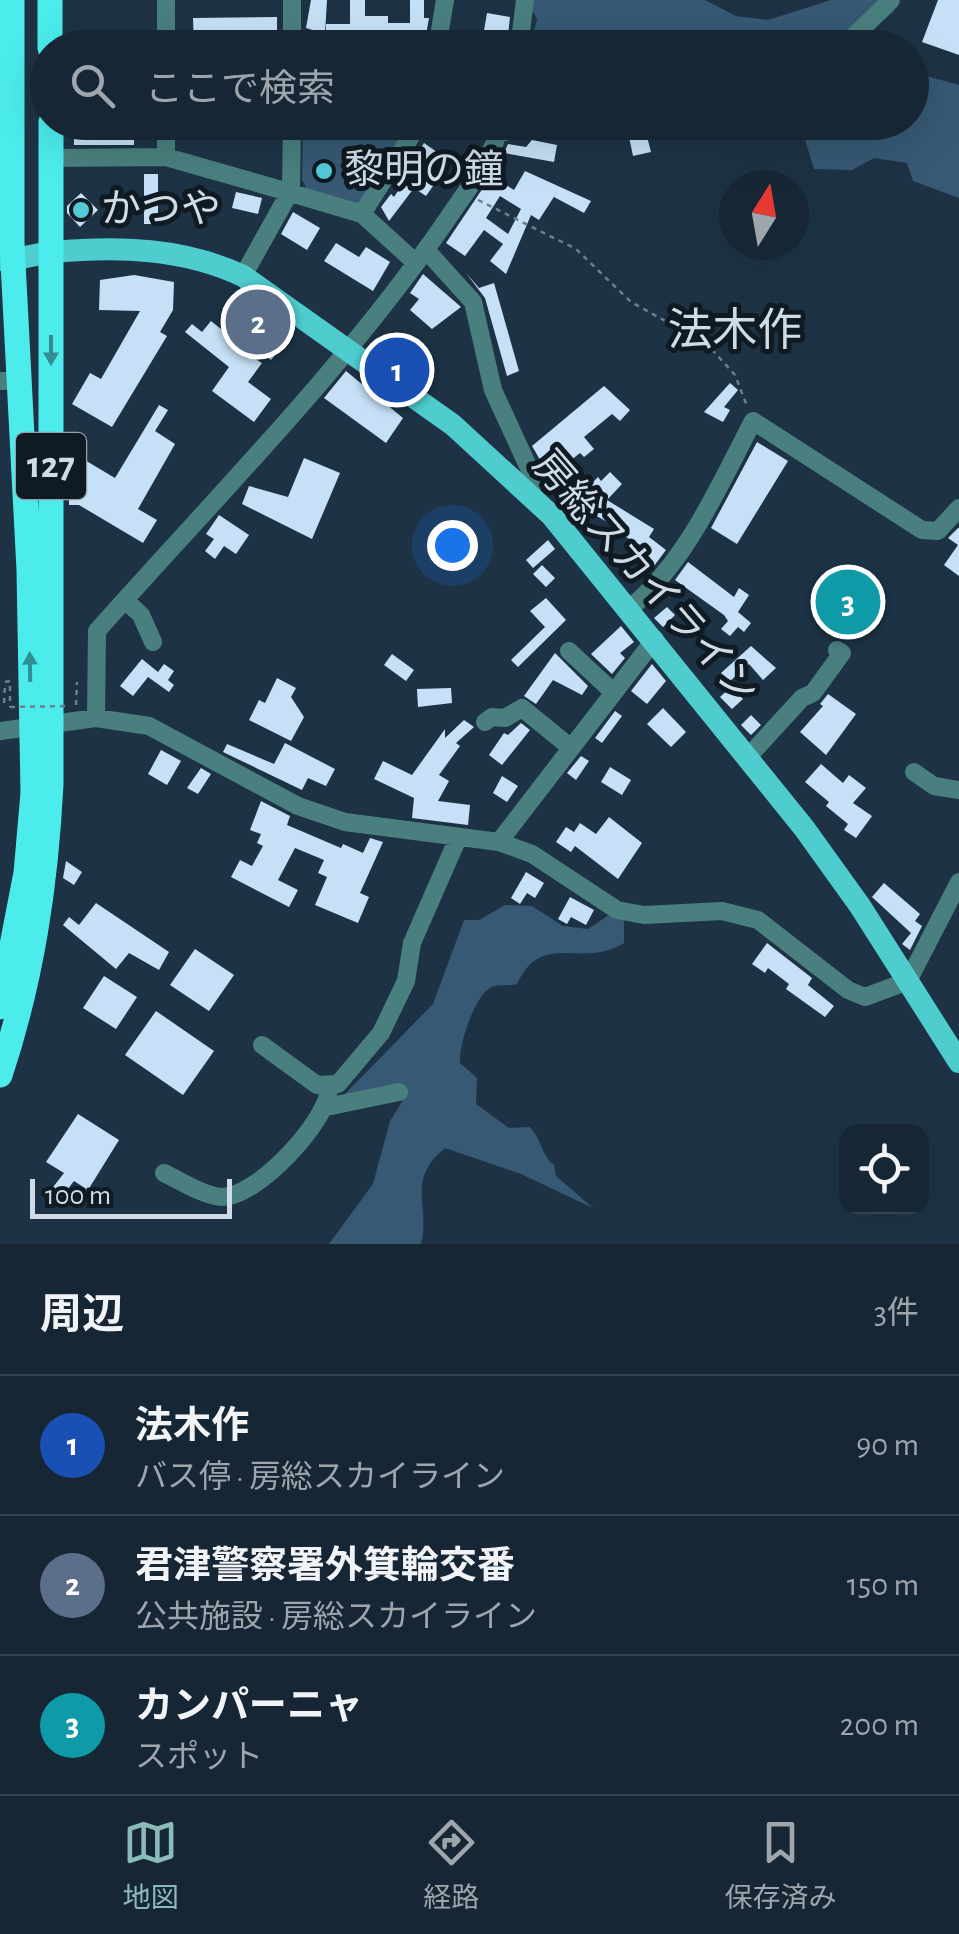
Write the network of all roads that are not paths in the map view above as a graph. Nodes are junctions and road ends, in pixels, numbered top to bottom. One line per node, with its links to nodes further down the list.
1 (12, 0): 23 (highway, 127)
2 (50, 0): 8 (highway)
3 (166, 0): 9 (street)
4 (292, 0): 10 (street)
5 (444, 0): 11 (street)
6 (525, 0): 12 (street)
7 (891, 0): 13 (street)
8 (50, 30)
9 (166, 30)
10 (292, 30)
11 (440, 30)
12 (521, 30)
13 (860, 30)
14 (50, 140): 20 (highway, 127)
15 (166, 140): 19 (street)
16 (291, 140): 21 (street)
17 (409, 140): 22 (street)
18 (493, 140): 25 (street)
19 (166, 157): 20 (street); 21 (street)
20 (51, 158): 24 (highway, 127)
21 (290, 193): 22 (street); 26 (street)
22 (362, 214): 25 (street)
23 (6, 252): 24 (main road, 房総スカイライン); 37 (highway, 127, one-way to 23)
24 (52, 252): 26 (main road, 房総スカイライン); 37 (highway, 127, one-way to 37)
25 (421, 256): 27 (street); 28 (street)
26 (243, 276): 27 (main road, 房総スカイライン)
27 (347, 348): 28 (main road, 房総スカイライン); 30 (street)
28 (531, 495): 31 (main road, 房総スカイライン)
29 (959, 508): 31 (street)
30 (125, 600): 33 (street); 38 (street)
31 (630, 608): 32 (main road, 房総スカイライン)
32 (654, 639): 36 (street); 42 (main road, 房総スカイライン)
33 (154, 642)
34 (837, 650): 42 (street)
35 (568, 651): 36 (street)
36 (612, 691): 41 (street)
37 (51, 718): 38 (street); 40 (street); 49 (highway, 127); 52 (highway, 127)
38 (96, 718): 45 (street)
39 (485, 722): 41 (street)
40 (0, 731)
41 (570, 747): 46 (street)
42 (748, 757): 48 (main road, 房総スカイライン)
43 (914, 772): 44 (street)
44 (959, 790)
45 (458, 838): 46 (street); 53 (street)
46 (499, 842): 48 (street)
47 (959, 882): 48 (street)
48 (908, 981): 51 (main road, 房総スカイライン)
49 (0, 1007)
50 (262, 1045): 53 (street)
51 (959, 1062)
52 (0, 1075)
53 (328, 1087): 55 (street)
54 (400, 1092): 55 (street)
55 (326, 1107): 56 (street)
56 (164, 1173)

